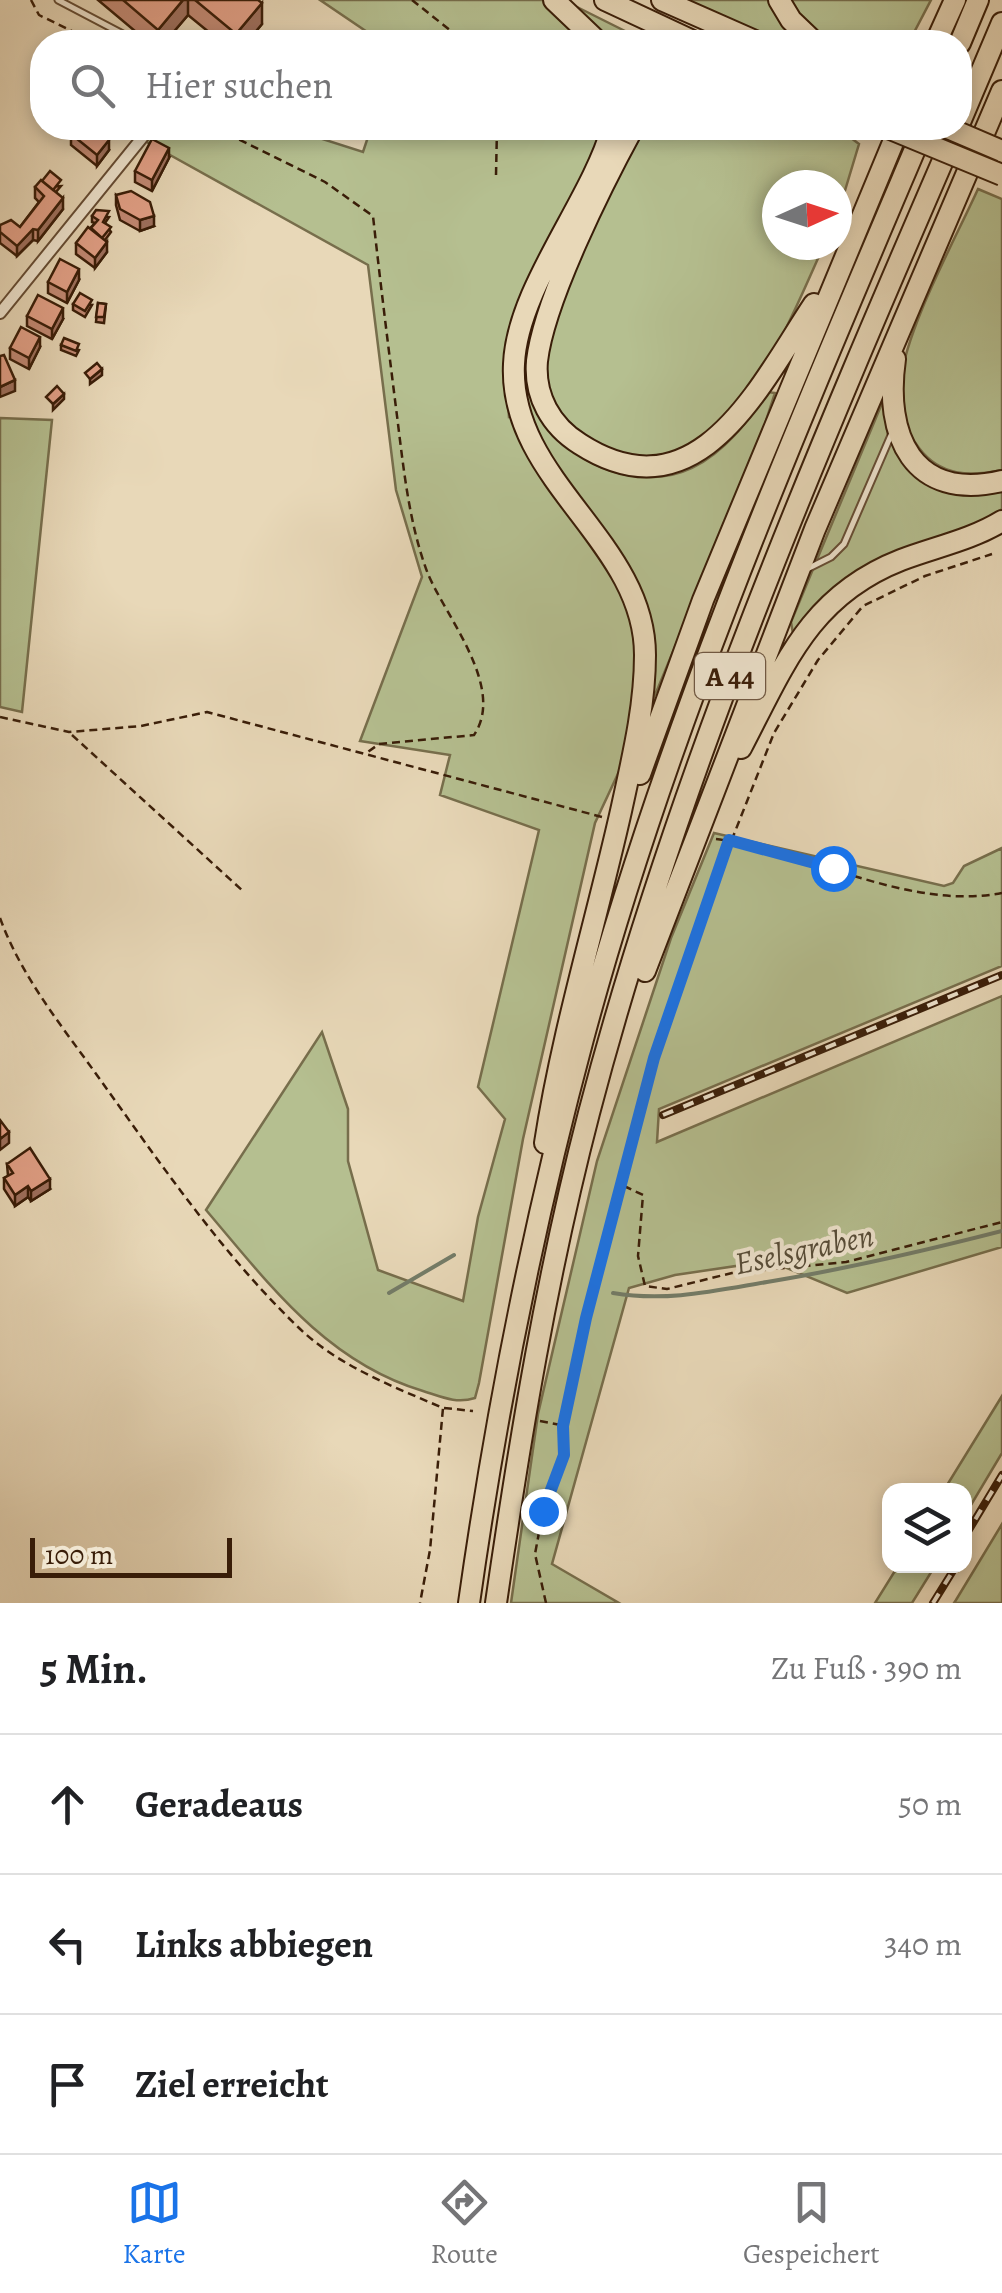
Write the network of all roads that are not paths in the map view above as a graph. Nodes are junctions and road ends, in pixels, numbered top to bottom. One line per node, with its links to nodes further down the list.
1 (58, 0): 9 (lane)
2 (554, 0): 10 (highway)
3 (605, 0): 11 (highway)
4 (662, 0): 12 (highway)
5 (779, 0): 13 (highway)
6 (955, 0): 14 (highway)
7 (978, 0): 15 (highway)
8 (1002, 23): 17 (highway, A 44)
9 (115, 30)
10 (585, 30)
11 (669, 30)
12 (730, 30)
13 (801, 30)
14 (941, 30)
15 (965, 30)
16 (1002, 91): 29 (highway)
17 (972, 93)
18 (972, 138): 26 (highway, bridge)
19 (140, 140): 30 (street)
20 (606, 140): 36 (highway)
21 (627, 140): 28 (highway)
22 (894, 140): 28 (highway)
23 (916, 140): 27 (highway, bridge)
24 (919, 140): 37 (highway, A 44)
25 (952, 140): 38 (highway, A 44)
26 (1002, 151)
27 (1002, 176)
28 (837, 270): 36 (highway)
29 (911, 302): 31 (highway); 34 (highway)
30 (0, 313)
31 (895, 426): 32 (highway); 34 (lane)
32 (1002, 481)
33 (1002, 521): 35 (highway)
34 (797, 573): 35 (highway)
35 (706, 831): 38 (highway)
36 (608, 870): 37 (highway)
37 (533, 1240): 39 (highway, A 44)
38 (558, 1244): 40 (highway, A 44)
39 (468, 1603)
40 (496, 1603)

